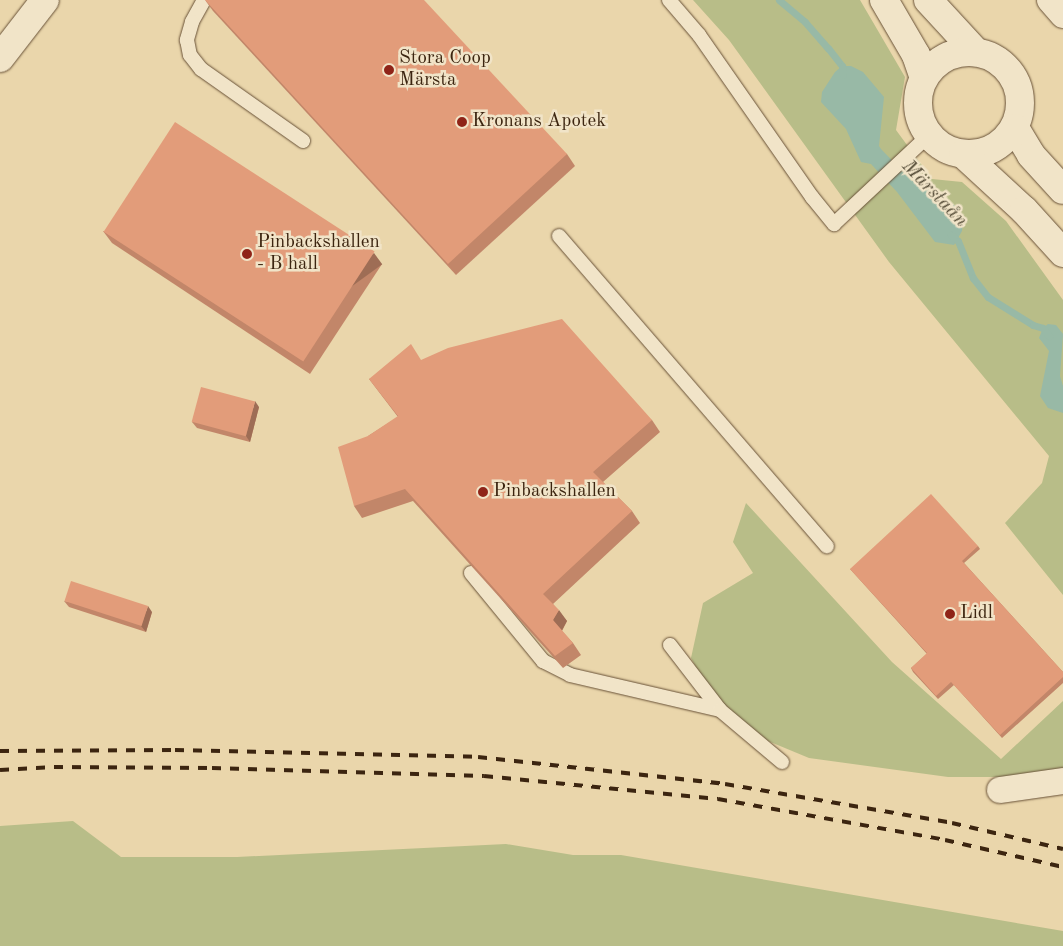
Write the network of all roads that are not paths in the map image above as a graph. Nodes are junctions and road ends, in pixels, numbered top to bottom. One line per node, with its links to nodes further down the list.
1 (45, 0): 9 (street)
2 (204, 0): 13 (lane)
3 (669, 0): 12 (lane)
4 (884, 0): 10 (street)
5 (928, 0): 8 (street)
6 (1050, 0): 7 (street)
7 (1063, 15)
8 (976, 52): 10 (street); 11 (street)
9 (0, 58)
10 (924, 78): 12 (street)
11 (1014, 128): 14 (street); 15 (street)
12 (929, 135): 14 (street)
13 (303, 140)
14 (963, 154): 17 (street)
15 (1063, 190)
16 (559, 236): 18 (lane)
17 (1063, 253)
18 (827, 546)
19 (471, 573): 21 (lane)
20 (670, 645): 21 (lane)
21 (720, 710): 22 (lane)
22 (782, 762)
23 (1063, 781): 24 (street)
24 (1000, 790)

